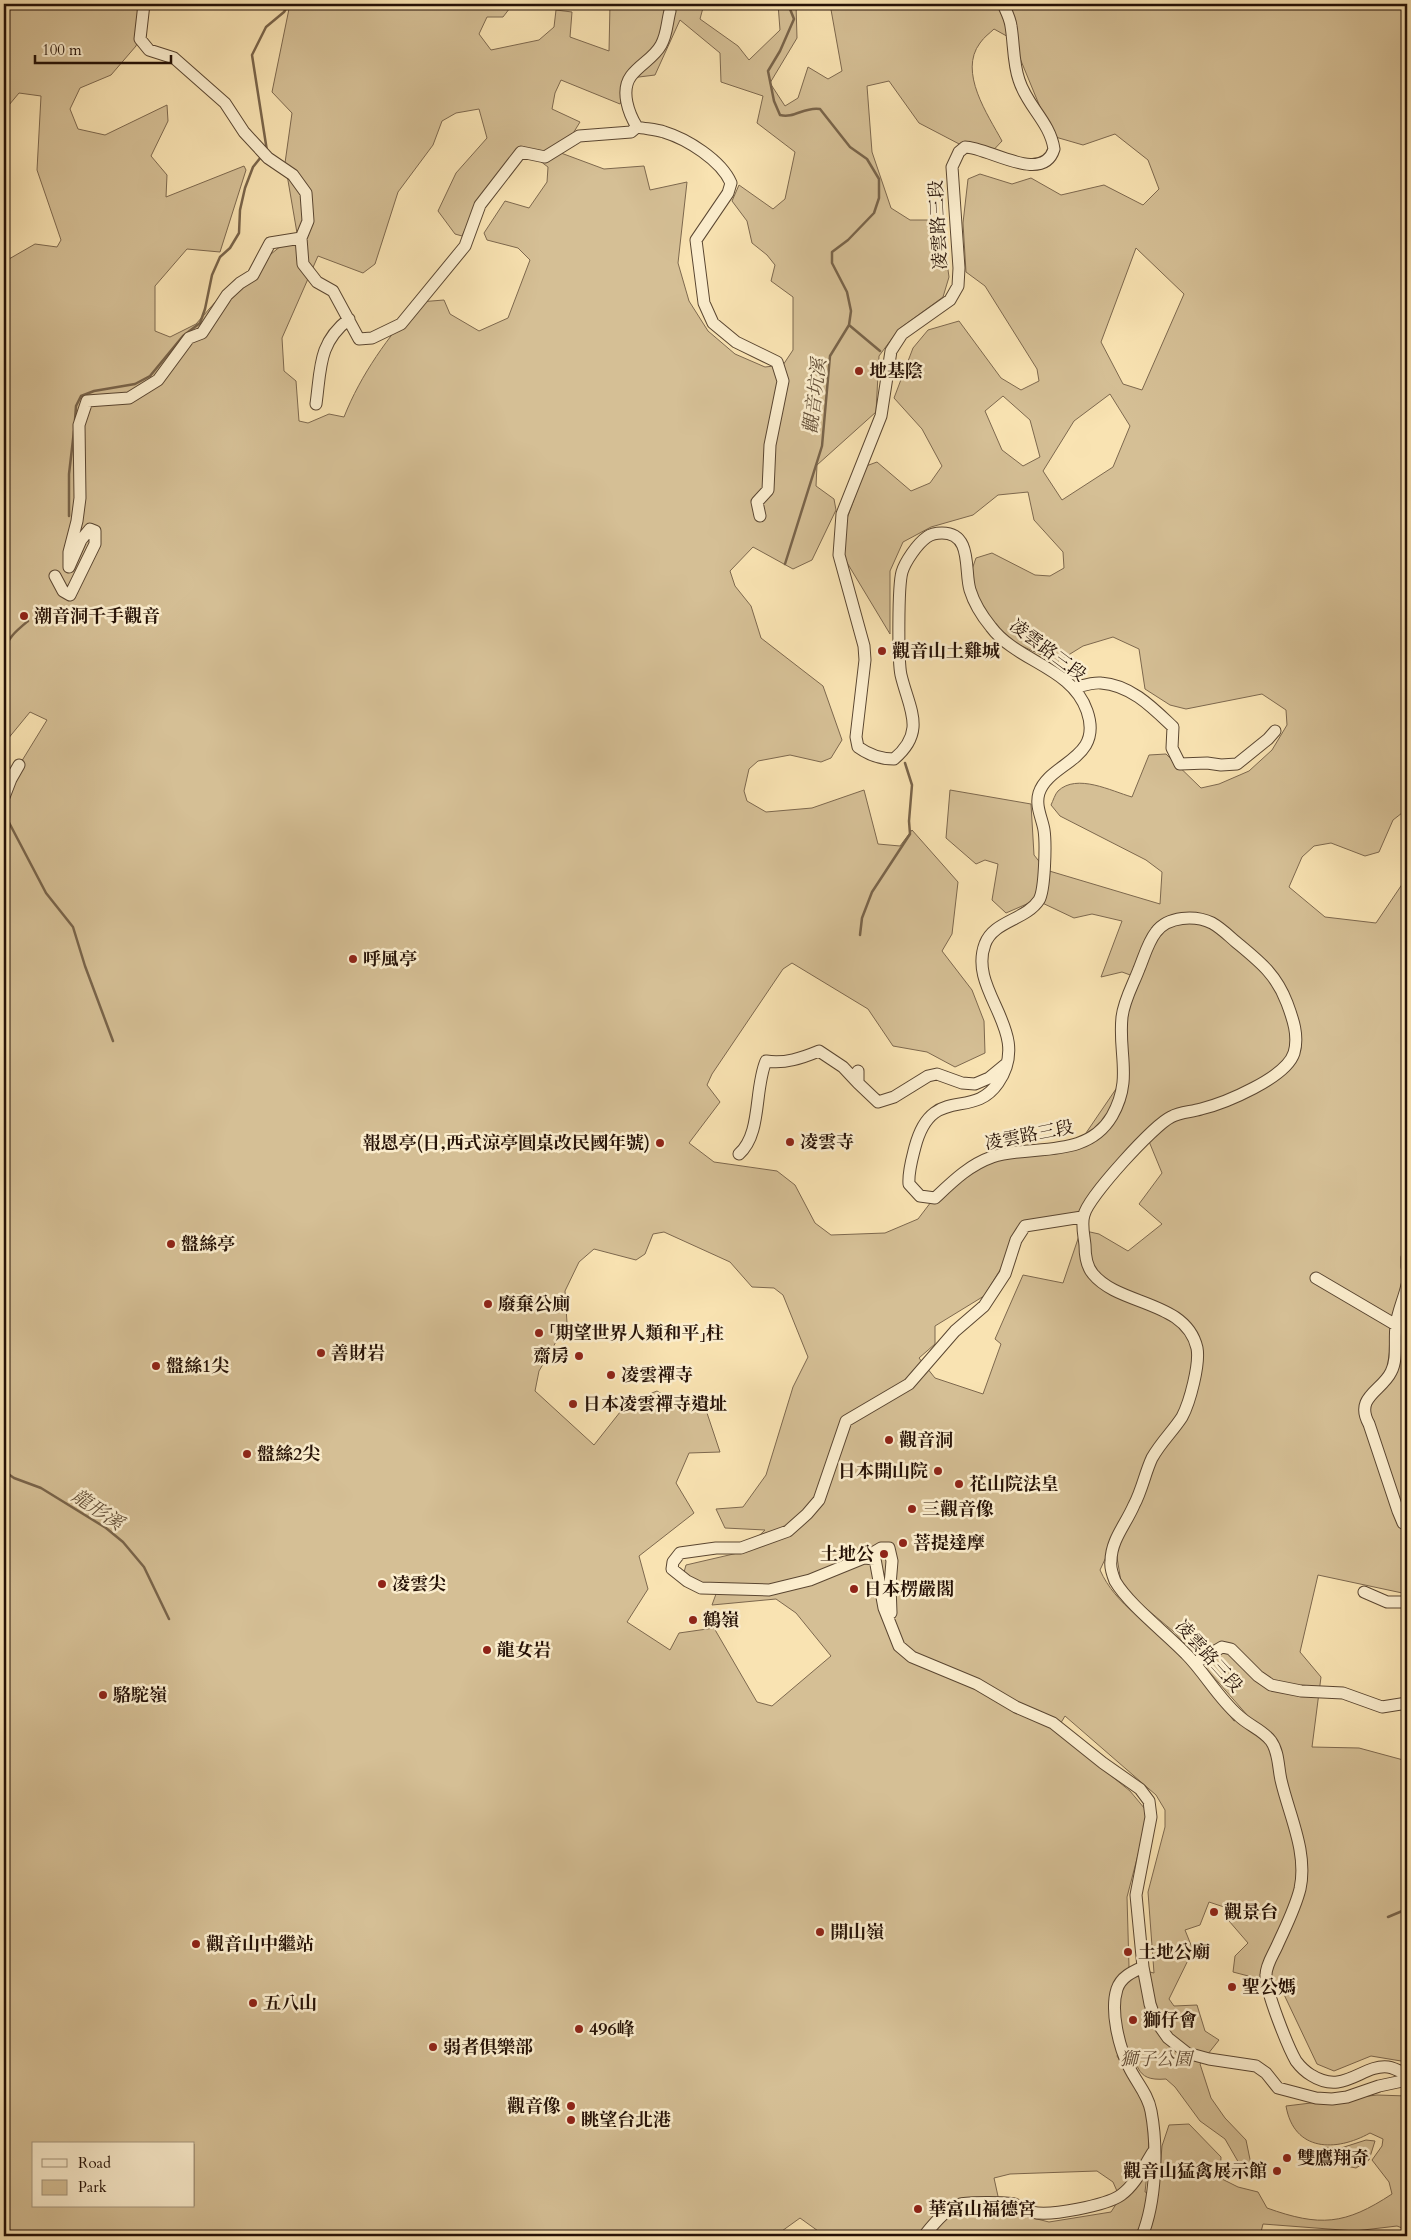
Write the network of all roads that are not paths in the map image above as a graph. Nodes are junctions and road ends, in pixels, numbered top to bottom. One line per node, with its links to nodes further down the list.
1 (144, 4): 5 (street)
2 (1003, 4): 10 (street, 凌雲路三段)
3 (670, 11): 4 (street)
4 (637, 127): 6 (street); 8 (street)
5 (301, 238): 6 (street); 9 (street)
6 (348, 319): 7 (street)
7 (316, 404)
8 (760, 516)
9 (55, 576)
10 (1074, 688): 11 (street); 14 (street, 凌雲路三段)
11 (1275, 731)
12 (19, 765): 13 (street)
13 (4, 797)
14 (1007, 1063): 16 (street); 18 (street, 凌雲路三段)
15 (858, 1071): 16 (street)
16 (858, 1083): 17 (street)
17 (739, 1154)
18 (1082, 1217): 25 (street); 29 (street, 凌雲路三段)
19 (1407, 1258): 20 (street)
20 (1407, 1267)
21 (1316, 1278): 23 (street)
22 (1407, 1285): 23 (street)
23 (1396, 1325): 24 (street)
24 (1407, 1526)
25 (864, 1558): 28 (street); 28 (street)
26 (1364, 1592): 27 (street)
27 (1407, 1602)
28 (892, 1627): 31 (street)
29 (1195, 1663): 30 (street); 32 (street, 凌雲路三段)
30 (1407, 1704)
31 (1142, 1967): 33 (street); 34 (street)
32 (1407, 2075)
33 (1407, 2080)
34 (1154, 2150): 35 (street); 36 (street)
35 (924, 2236)
36 (1142, 2236)

